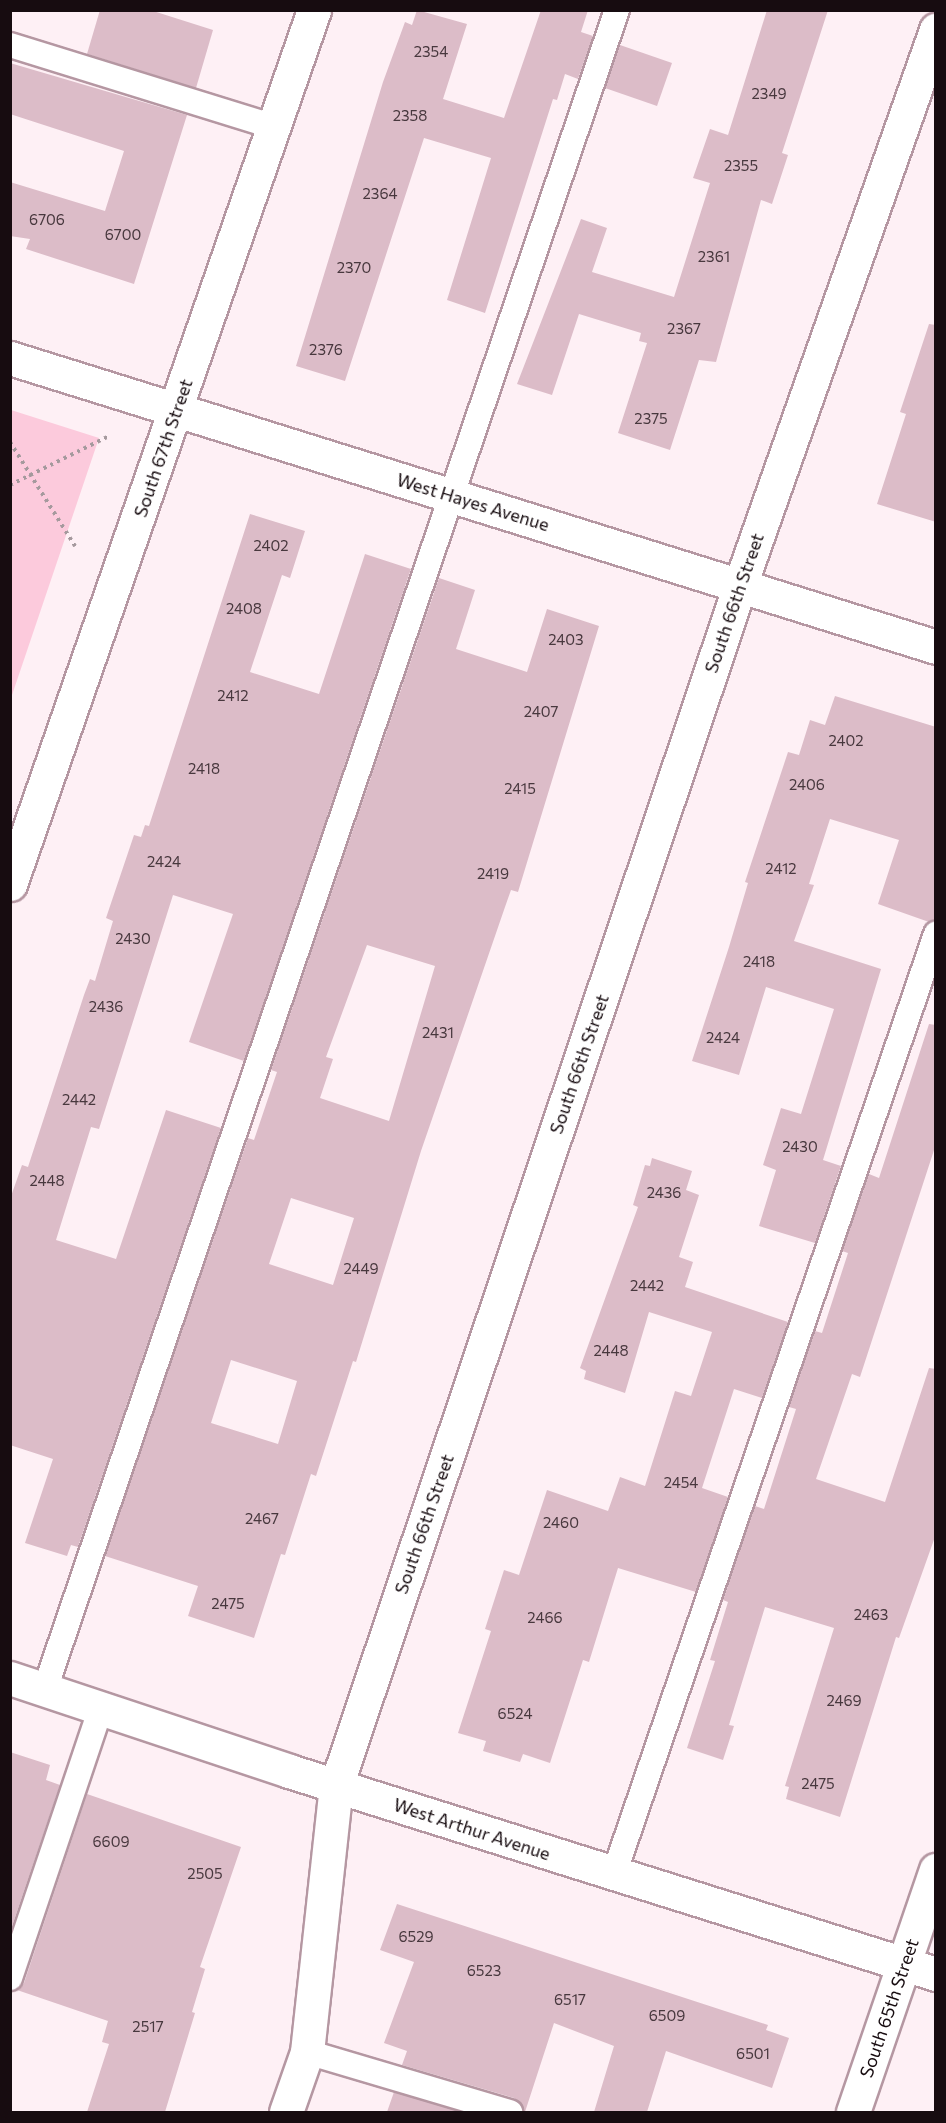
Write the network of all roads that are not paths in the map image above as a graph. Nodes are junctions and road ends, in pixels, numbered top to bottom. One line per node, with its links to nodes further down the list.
1 (314, 10): 5 (street, South 67th Street)
2 (617, 10): 8 (lane)
3 (936, 30): 9 (street, South 66th Street)
4 (10, 45): 5 (lane)
5 (275, 127): 7 (street, South 67th Street)
6 (10, 358): 7 (street, West Hayes Avenue)
7 (176, 410): 8 (street, West Hayes Avenue); 11 (street, South 67th Street)
8 (452, 495): 9 (street, West Hayes Avenue); 14 (lane)
9 (740, 585): 10 (street, West Hayes Avenue); 16 (street, South 66th Street)
10 (936, 647)
11 (10, 884)
12 (936, 934): 18 (lane)
13 (10, 1678): 14 (street, West Arthur Avenue)
14 (45, 1689): 15 (street, West Arthur Avenue)
15 (101, 1707): 16 (street, West Arthur Avenue); 21 (lane)
16 (336, 1786): 18 (street, West Arthur Avenue); 22 (street, South 66th Street)
17 (936, 1870): 19 (street, South 65th Street)
18 (614, 1874): 19 (street, West Arthur Avenue)
19 (903, 1964): 20 (street, West Arthur Avenue); 25 (street, South 65th Street)
20 (936, 1974)
21 (10, 1978)
22 (307, 2052): 23 (street, South 66th Street); 24 (lane)
23 (286, 2112)
24 (510, 2112)
25 (853, 2112)

